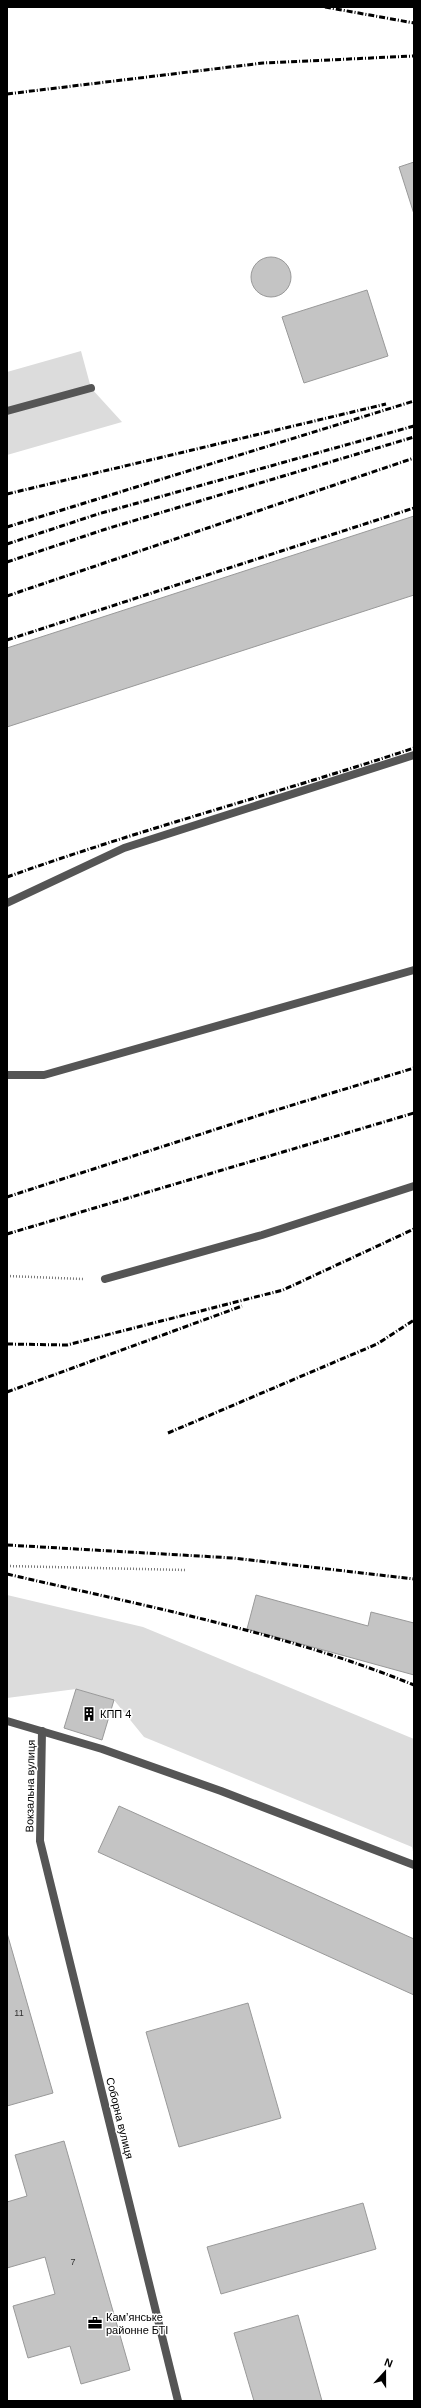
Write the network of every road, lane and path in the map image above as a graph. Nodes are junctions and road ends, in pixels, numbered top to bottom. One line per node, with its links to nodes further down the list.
1 (91, 388): 2 (street)
2 (7, 411)
3 (414, 755): 4 (street)
4 (7, 903)
5 (414, 970): 6 (street)
6 (7, 1075)
7 (414, 1186): 9 (street)
8 (7, 1276): 9 (path)
9 (105, 1279)
10 (7, 1566): 11 (path)
11 (185, 1570)
12 (7, 1721): 13 (street)
13 (42, 1731): 14 (street, Вокзальна вулиця); 15 (street)
14 (40, 1840): 16 (street, Соборна вулиця)
15 (414, 1865)
16 (178, 2401)

